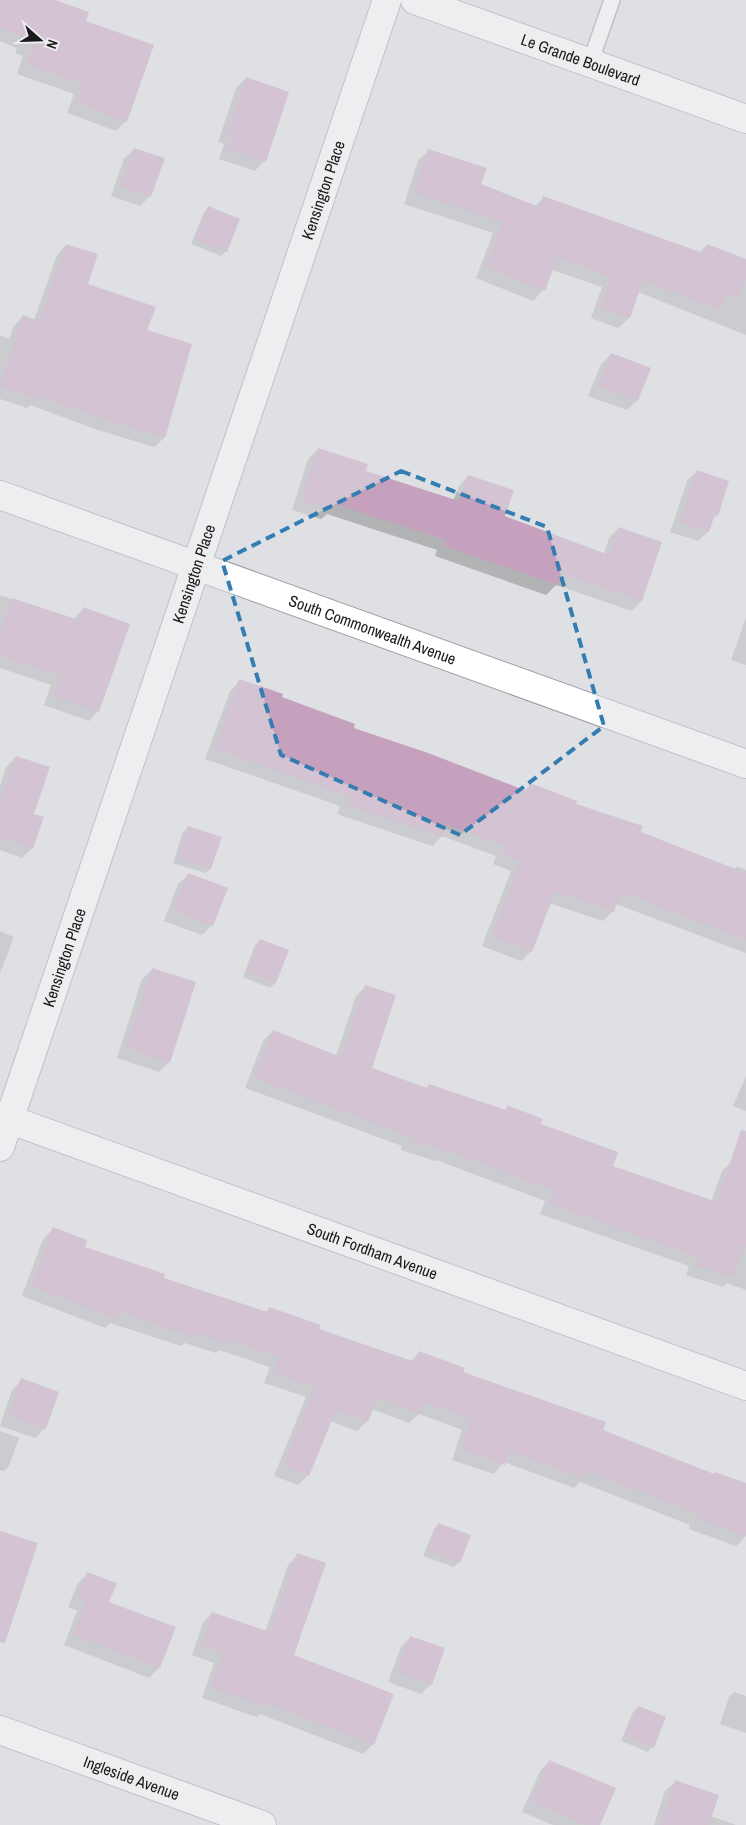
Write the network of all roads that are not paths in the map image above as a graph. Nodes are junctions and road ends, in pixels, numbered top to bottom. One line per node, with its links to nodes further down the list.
1 (387, 0): 7 (street, Kensington Place)
2 (415, 0): 4 (street, Le Grande Boulevard)
3 (612, 0): 4 (lane)
4 (590, 63): 5 (street, Le Grande Boulevard)
5 (746, 119)
6 (0, 495): 7 (street, South Commonwealth Avenue)
7 (196, 566): 8 (street, South Commonwealth Avenue); 9 (street, Kensington Place)
8 (746, 764)
9 (5, 1118): 10 (street, Kensington Place); 11 (street, South Fordham Avenue)
10 (0, 1147)
11 (746, 1386)
12 (0, 1730): 13 (street, Ingleside Avenue)
13 (262, 1825)

